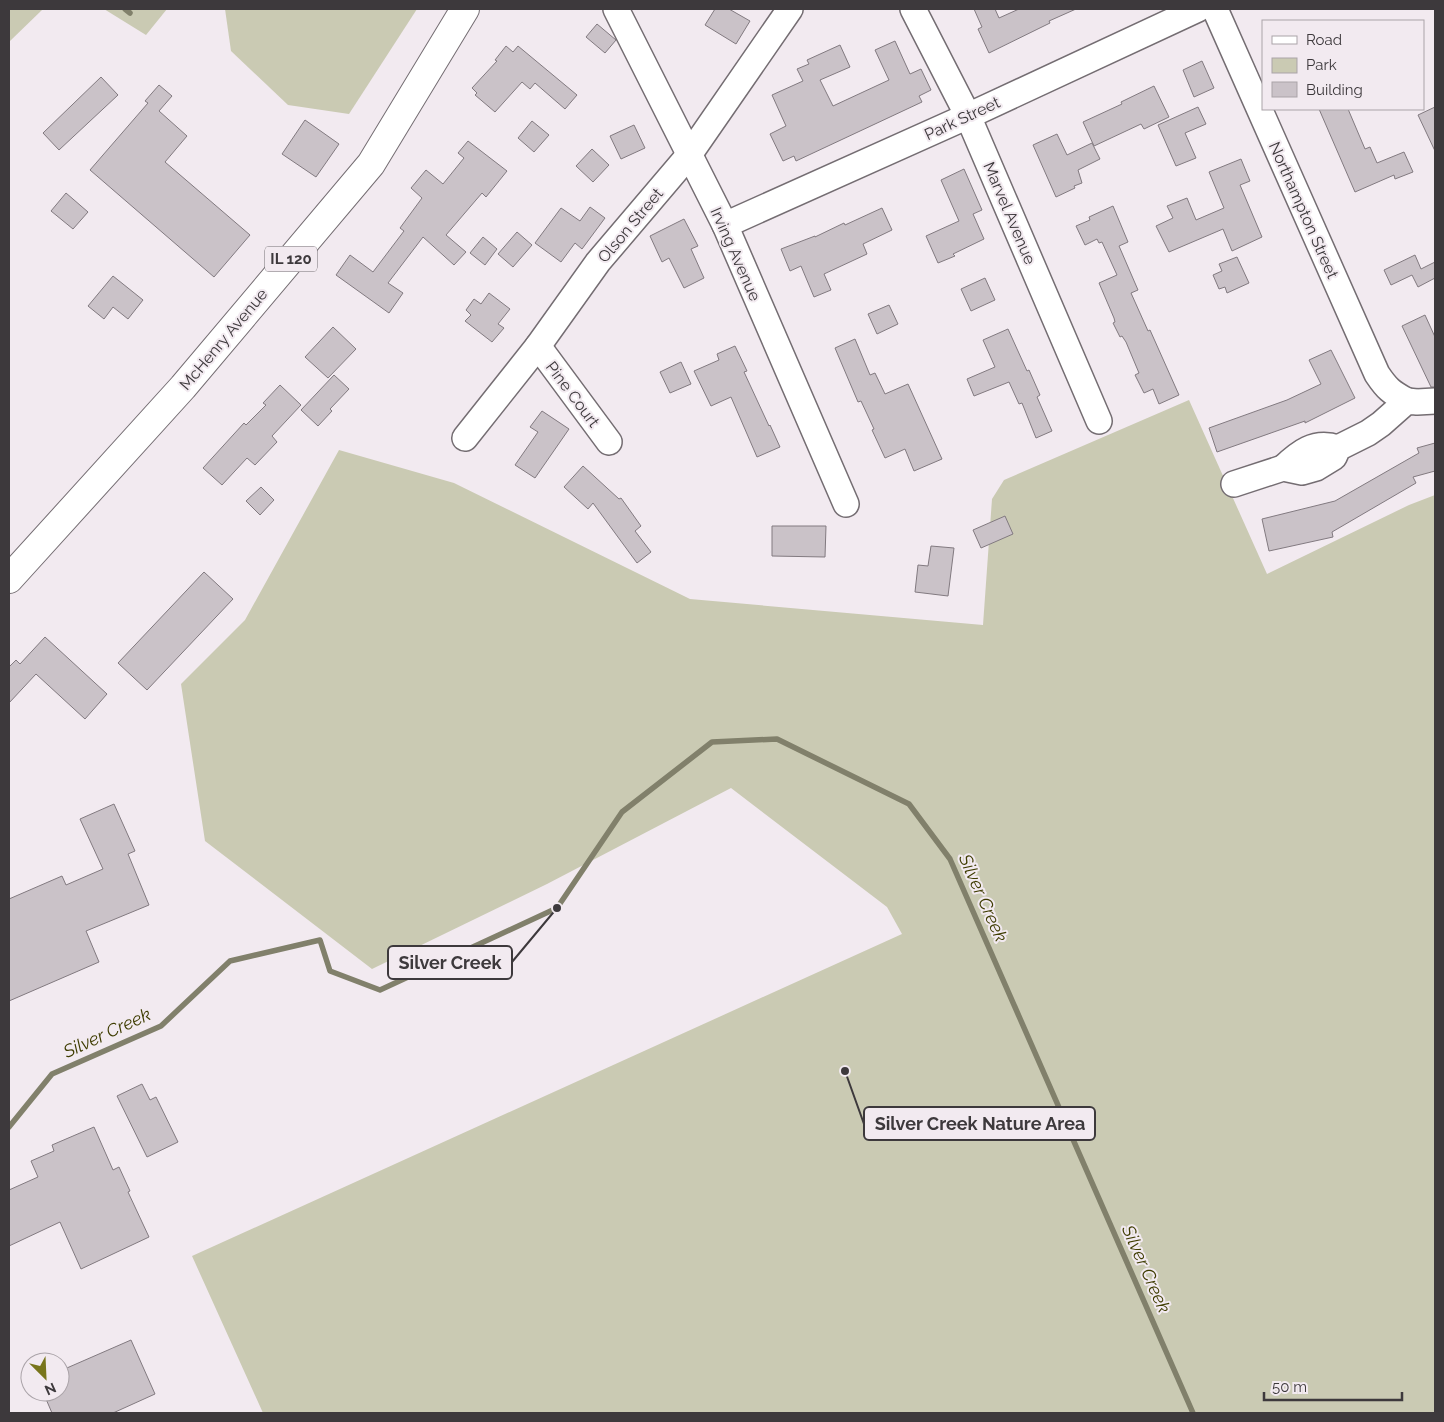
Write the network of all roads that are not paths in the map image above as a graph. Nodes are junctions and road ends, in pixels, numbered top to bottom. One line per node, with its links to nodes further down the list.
1 (465, 9): 18 (main road, McHenry Avenue / IL 120)
2 (616, 9): 8 (street, Irving Avenue)
3 (790, 9): 8 (street, Olson Street)
4 (913, 9): 7 (street, Marvel Avenue)
5 (1198, 9): 7 (street, Park Street)
6 (1215, 9): 11 (street, Northampton Street)
7 (968, 116): 9 (street, Park Street); 13 (street, Marvel Avenue)
8 (689, 155): 9 (street, Irving Avenue); 10 (street, Olson Street)
9 (725, 226): 17 (street, Irving Avenue)
10 (538, 346): 14 (street, Olson Street); 15 (street, Pine Court)
11 (1407, 400): 12 (street); 16 (street)
12 (1435, 402)
13 (1099, 421)
14 (465, 438)
15 (609, 442)
16 (1234, 484)
17 (846, 504)
18 (9, 579)

